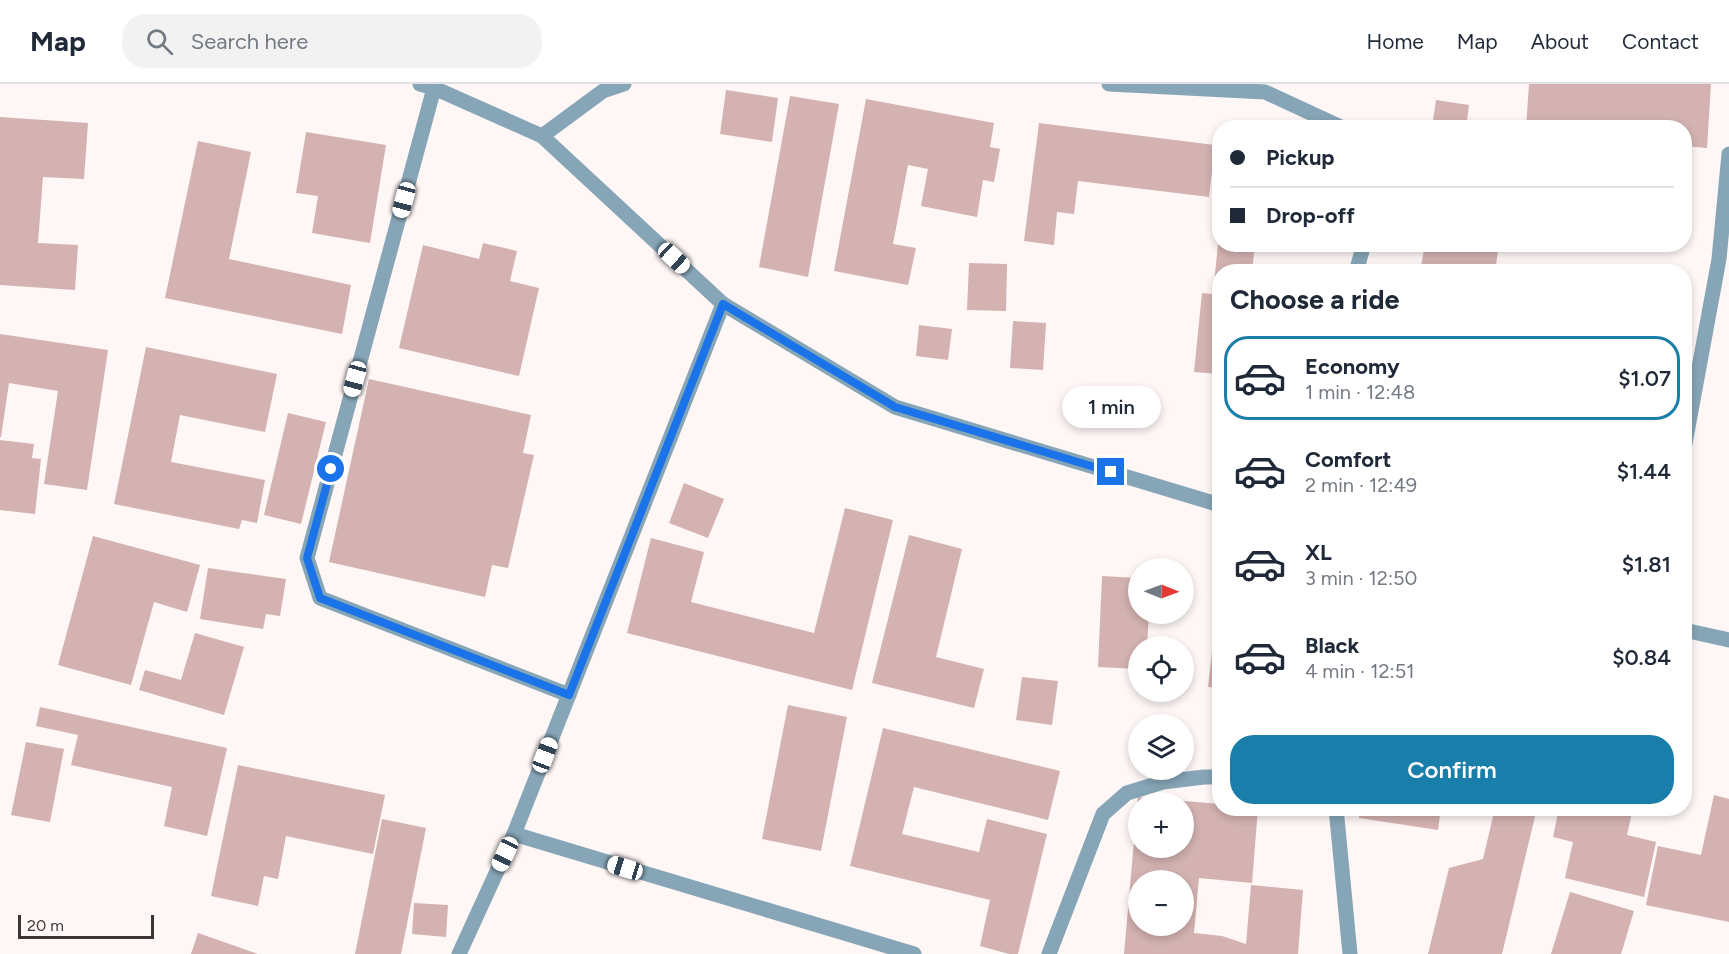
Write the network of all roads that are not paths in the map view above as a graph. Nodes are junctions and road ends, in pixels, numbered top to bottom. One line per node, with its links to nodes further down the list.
1 (624, 84): 6 (street)
2 (1109, 84): 4 (street)
3 (427, 86): 6 (street); 13 (street)
4 (1266, 88): 5 (street)
5 (1328, 120)
6 (542, 136): 8 (street)
7 (1729, 154): 9 (street)
8 (723, 304): 10 (street); 13 (street)
9 (1692, 406)
10 (1212, 503)
11 (1692, 632): 12 (street)
12 (1729, 640)
13 (569, 695): 16 (street)
14 (1212, 777): 19 (street)
15 (1337, 816): 20 (street)
16 (514, 834): 17 (street); 18 (street)
17 (459, 954)
18 (914, 954)
19 (1049, 954)
20 (1350, 954)

